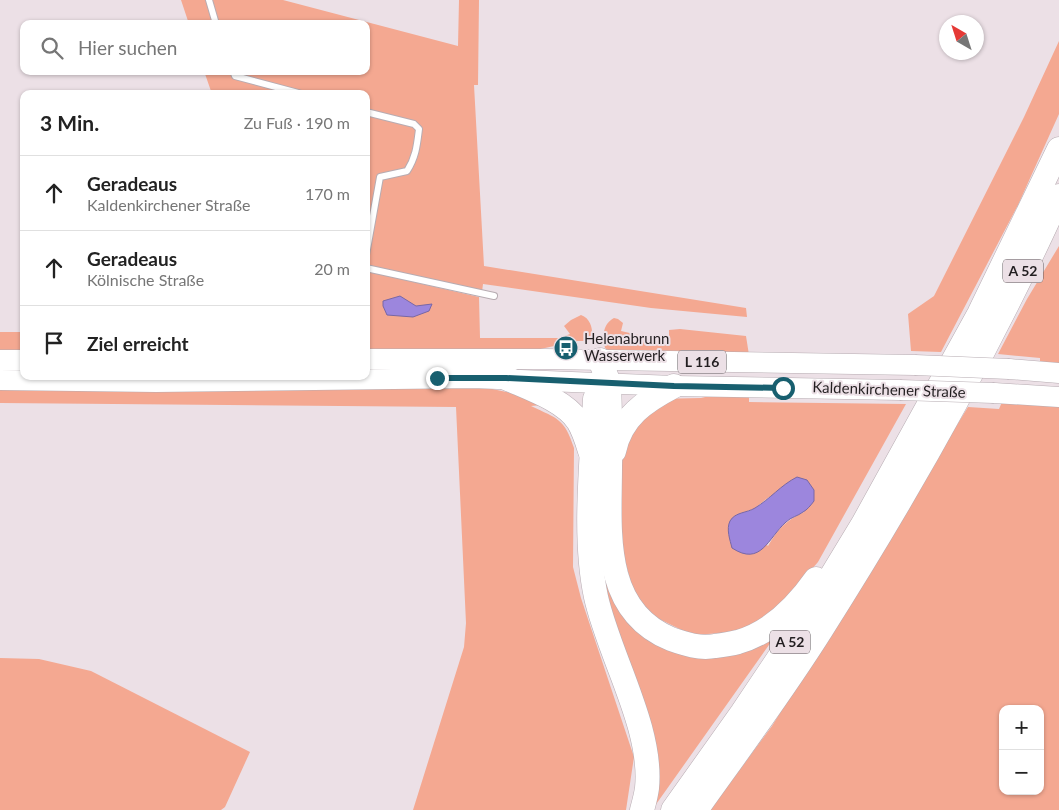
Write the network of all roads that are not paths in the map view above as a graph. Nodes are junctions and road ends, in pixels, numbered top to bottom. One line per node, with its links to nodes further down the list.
1 (209, 0): 2 (lane)
2 (215, 20)
3 (234, 75): 4 (lane)
4 (287, 90)
5 (370, 113): 9 (lane)
6 (1059, 149): 26 (highway, A 52)
7 (1059, 196): 12 (highway, A 52)
8 (1059, 226): 12 (highway)
9 (370, 233)
10 (370, 269): 11 (lane)
11 (494, 296)
12 (986, 345): 29 (highway, A 52)
13 (370, 359): 16 (main road, L 116)
14 (0, 360): 15 (main road)
15 (20, 360)
16 (479, 369): 17 (main road, L 116); 19 (main road, Kaldenkirchener Straße / L 116); 20 (main road, Kaldenkirchener Straße / L 116)
17 (370, 373)
18 (1059, 373): 19 (main road, Kaldenkirchener Straße / L 116, bridge)
19 (602, 375): 20 (main road, Kaldenkirchener Straße / L 116); 23 (main road, Kaldenkirchener Straße / L 116); 25 (highway)
20 (506, 378): 25 (highway)
21 (0, 380): 22 (main road, L 116)
22 (206, 380)
23 (674, 386): 24 (main road, Kaldenkirchener Straße / L 116, bridge); 25 (highway)
24 (1059, 398)
25 (601, 463): 26 (highway); 27 (highway)
26 (896, 467): 28 (highway, A 52)
27 (642, 810)
28 (673, 810)
29 (696, 810)

